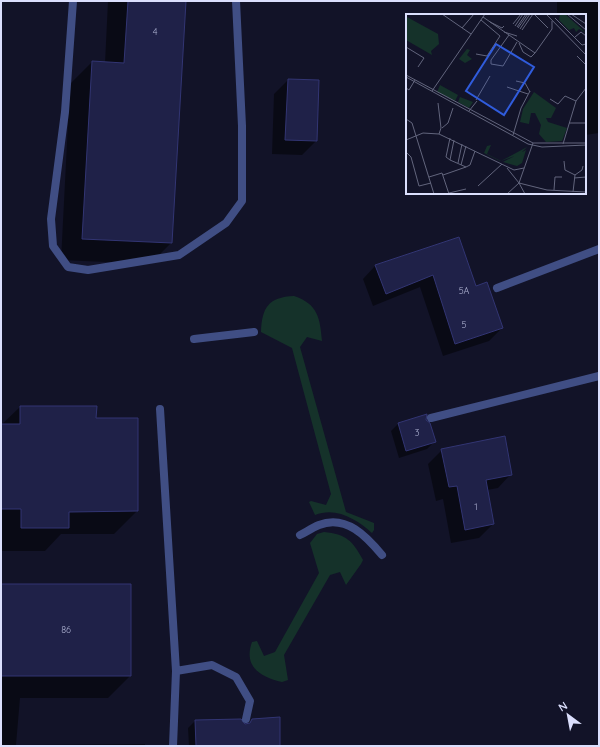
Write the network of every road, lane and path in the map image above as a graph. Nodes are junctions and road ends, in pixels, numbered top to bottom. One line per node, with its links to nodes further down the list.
1 (73, 1): 2 (lane)
2 (236, 1)
3 (599, 249): 4 (lane)
4 (497, 288)
5 (254, 332): 6 (lane)
6 (194, 339)
7 (599, 376): 9 (lane)
8 (160, 409): 12 (lane)
9 (431, 418)
10 (300, 535): 11 (lane)
11 (382, 555)
12 (176, 671): 13 (lane); 14 (lane)
13 (246, 719)
14 (173, 746)

